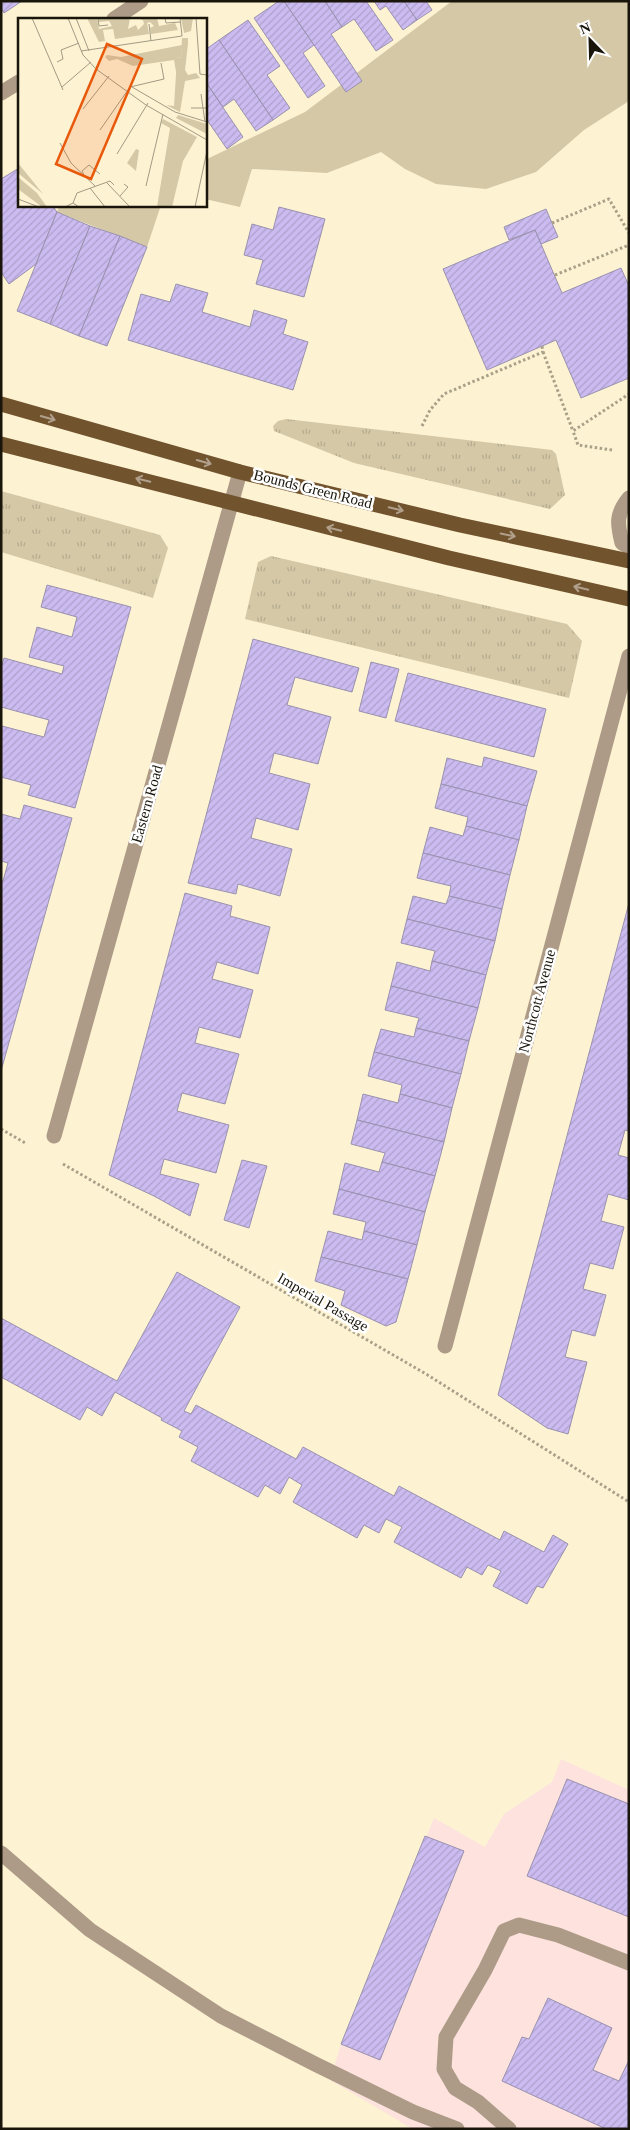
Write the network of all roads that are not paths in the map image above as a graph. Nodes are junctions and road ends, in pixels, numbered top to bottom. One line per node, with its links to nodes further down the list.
1 (136, 2): 2 (street)
2 (115, 18)
3 (18, 83): 4 (street)
4 (1, 93)
5 (1, 404): 7 (main road, Bounds Green Road, one-way to 7)
6 (1, 444): 9 (main road, one-way to 6)
7 (240, 472): 9 (street, Eastern Road); 11 (main road, Bounds Green Road, one-way to 11)
8 (629, 498): 10 (street)
9 (230, 502): 12 (main road, one-way to 9); 14 (street, Eastern Road)
10 (629, 547)
11 (629, 561)
12 (629, 599)
13 (629, 656): 15 (street, Northcott Avenue)
14 (54, 1136)
15 (445, 1346)
16 (1, 1853): 18 (street)
17 (629, 1962): 19 (street)
18 (457, 2129)
19 (508, 2129)

